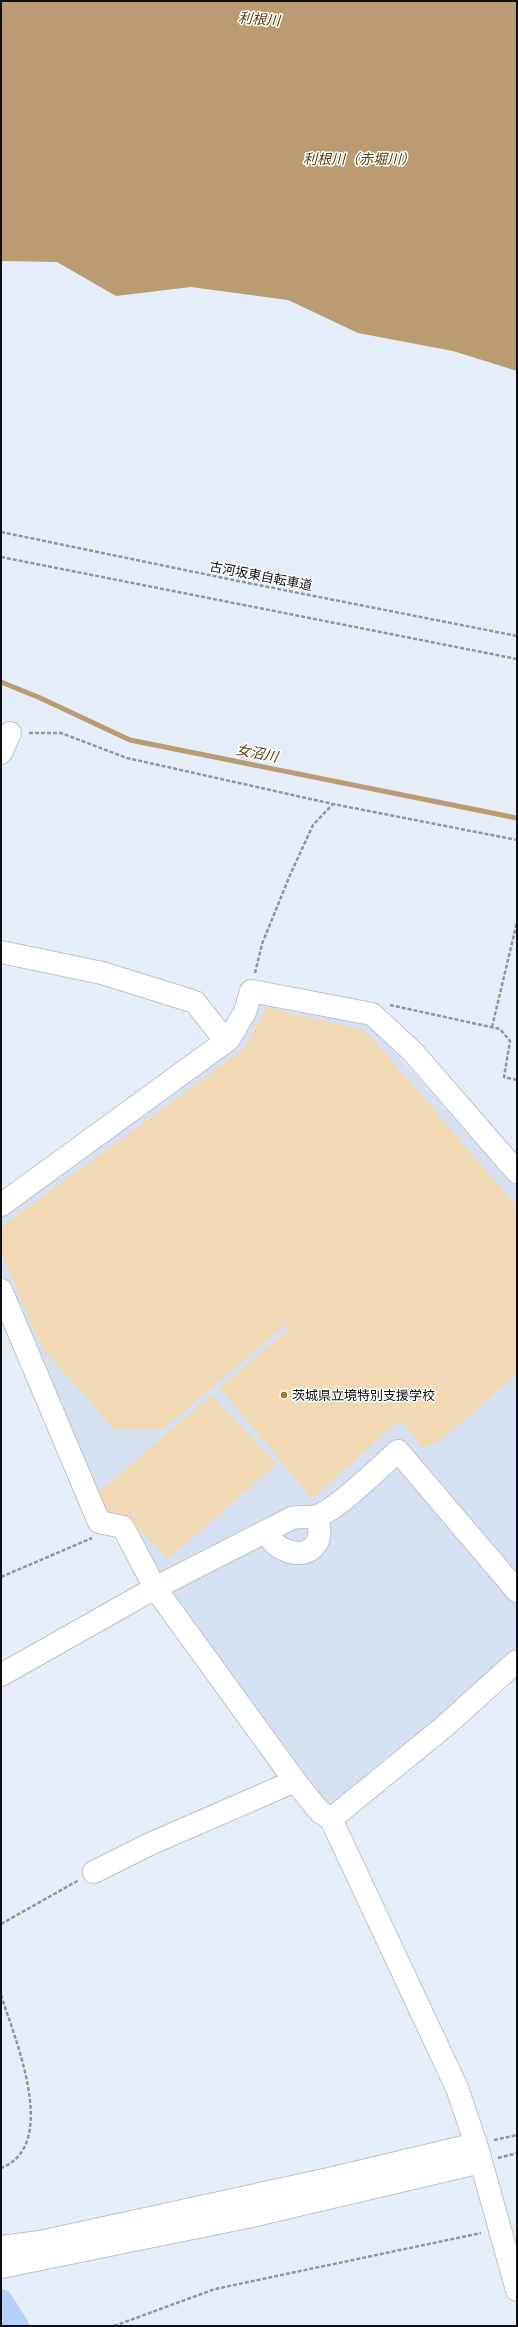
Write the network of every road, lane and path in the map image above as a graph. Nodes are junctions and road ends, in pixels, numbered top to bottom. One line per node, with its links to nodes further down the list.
1 (1, 532): 3 (path, 古河坂東自転車道)
2 (1, 557): 4 (path)
3 (517, 636)
4 (517, 659)
5 (10, 733): 6 (street); 7 (path)
6 (1, 753)
7 (332, 804): 8 (path); 11 (path)
8 (517, 840)
9 (517, 922): 13 (path)
10 (1, 952): 14 (street)
11 (251, 991): 14 (street); 16 (street)
12 (388, 1004): 13 (path)
13 (492, 1027): 15 (path)
14 (229, 1039): 17 (street)
15 (517, 1080)
16 (517, 1172)
17 (1, 1205)
18 (1, 1290): 20 (street)
19 (316, 1517): 21 (street); 21 (street); 24 (street)
20 (112, 1524): 22 (path); 23 (street)
21 (265, 1532): 23 (street)
22 (1, 1577)
23 (155, 1588): 26 (street); 27 (street)
24 (517, 1591)
25 (517, 1661): 28 (street)
26 (1, 1675)
27 (296, 1781): 28 (street); 29 (street)
28 (330, 1819): 33 (street)
29 (94, 1872): 30 (path)
30 (1, 1924)
31 (1, 1995): 34 (path)
32 (517, 2134): 33 (path)
33 (479, 2153): 35 (street); 36 (street); 37 (street)
34 (1, 2168)
35 (499, 2229): 38 (street); 41 (path)
36 (1, 2248)
37 (1, 2267)
38 (517, 2290)
39 (1, 2301): 40 (main road)
40 (17, 2326)
41 (114, 2326)

